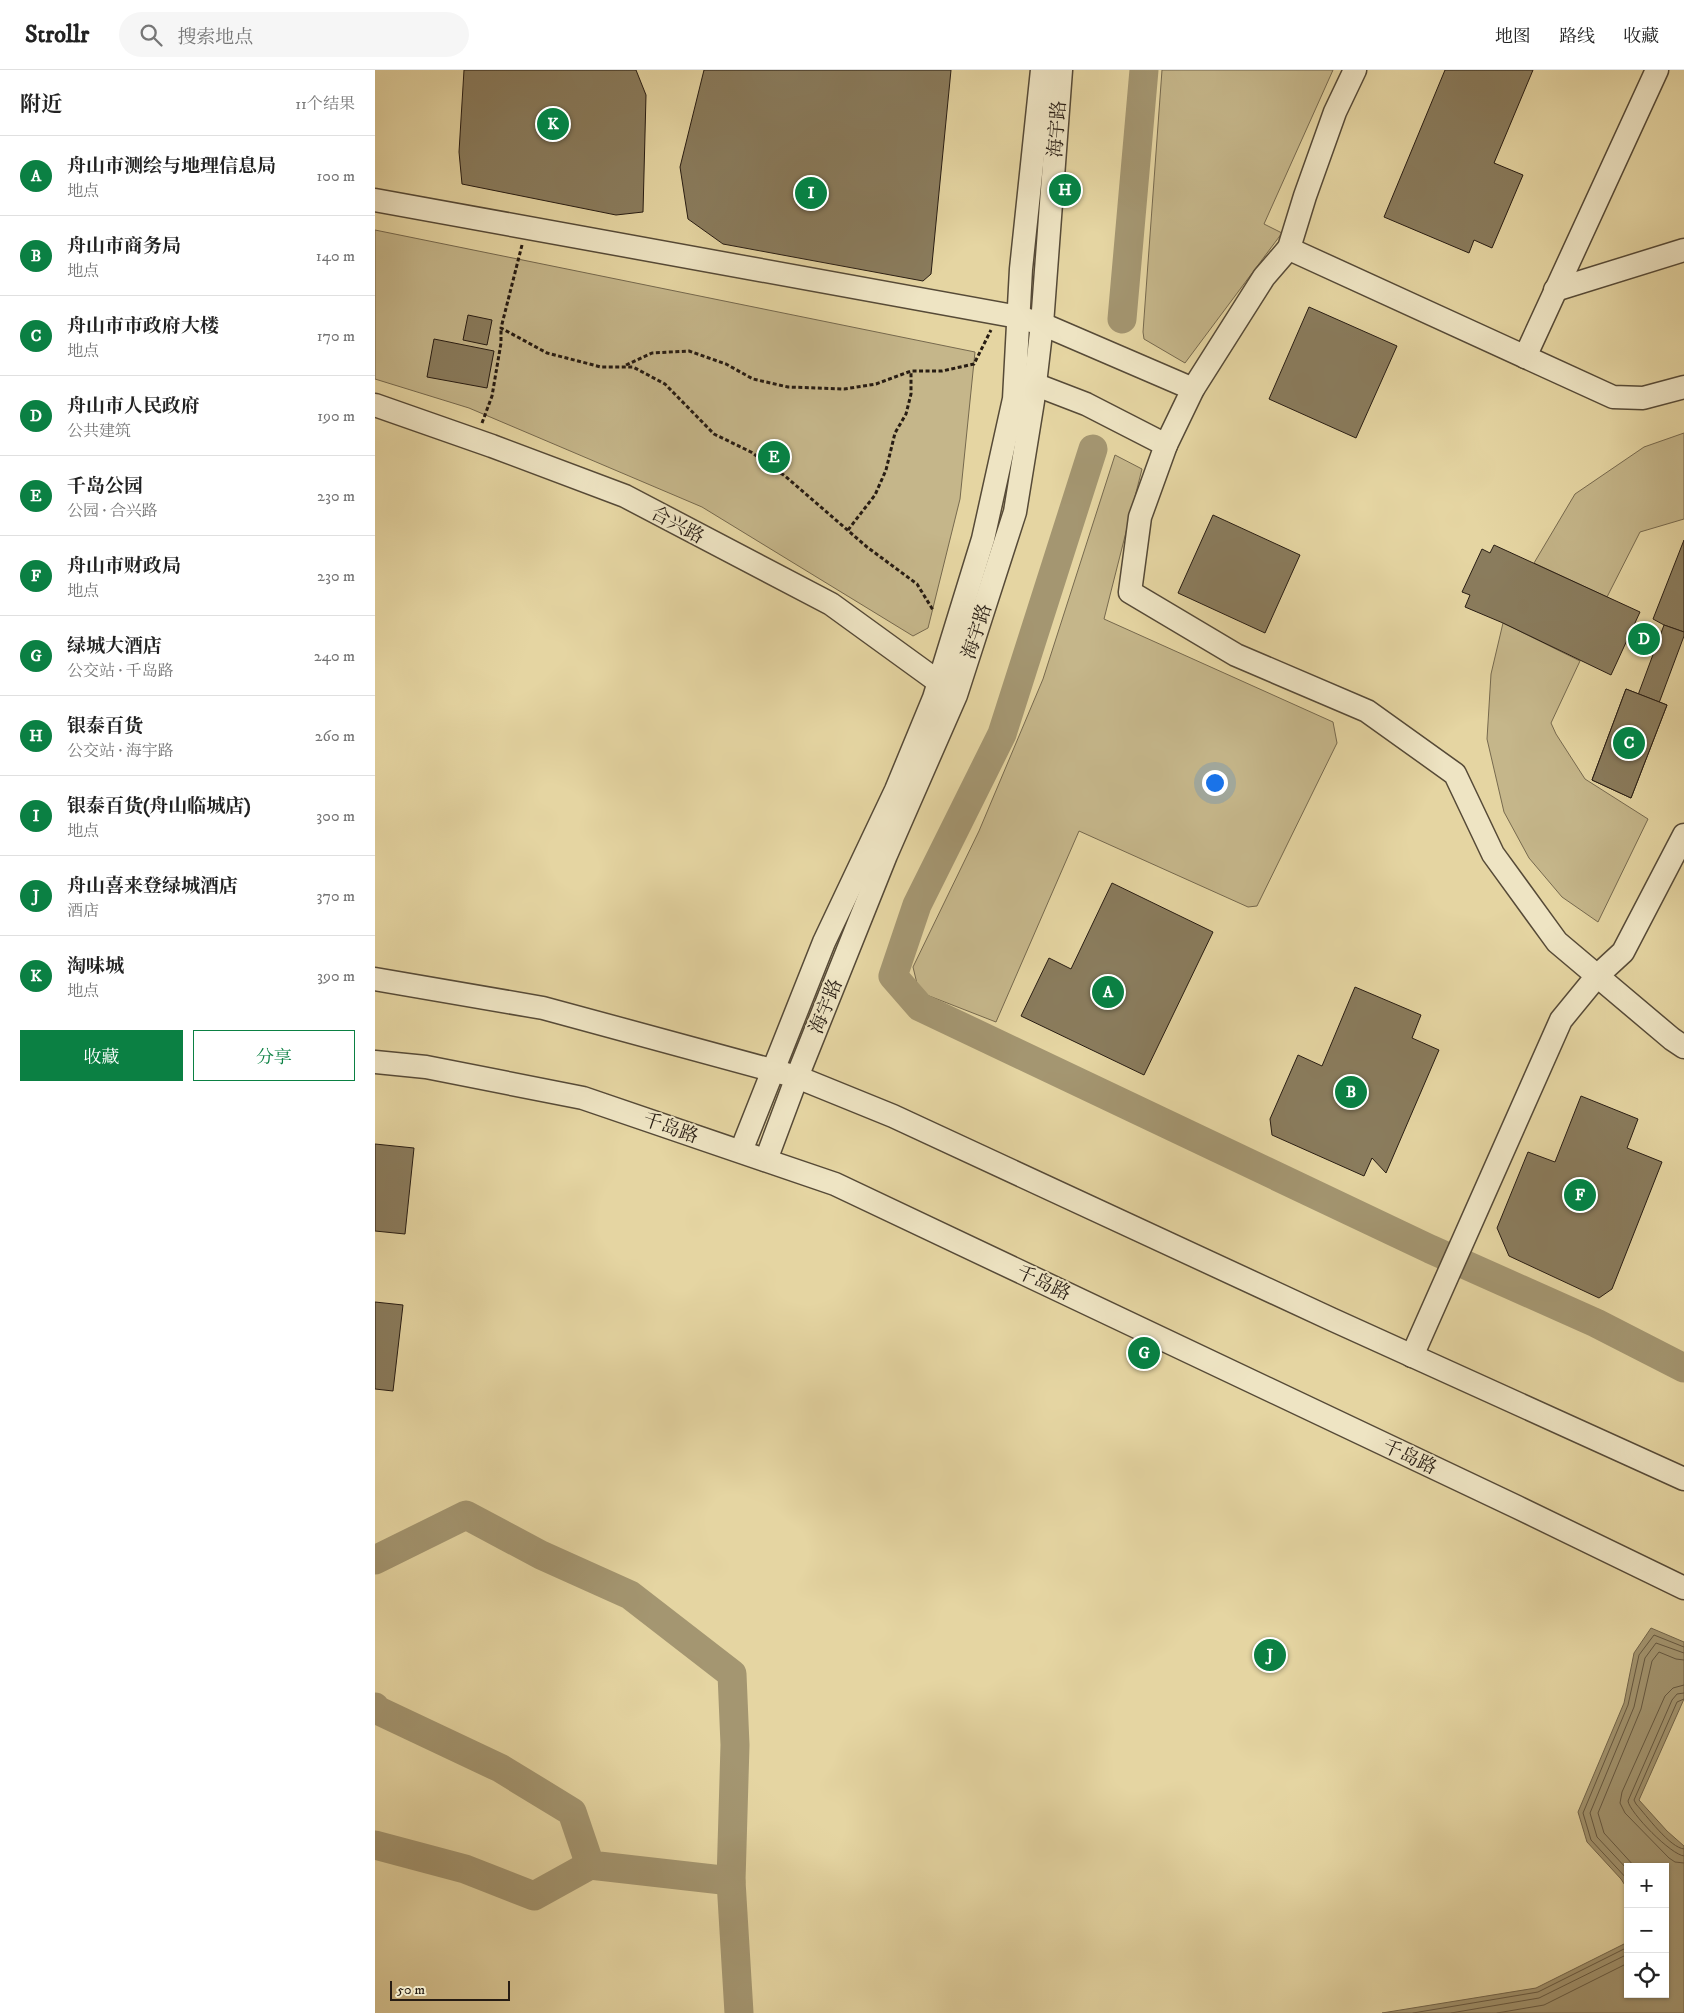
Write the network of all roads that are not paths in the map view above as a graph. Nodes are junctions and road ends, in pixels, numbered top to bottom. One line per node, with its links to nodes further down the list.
1 (1041, 70): 9 (street, 海宇路)
2 (1061, 70): 10 (street, 海宇路)
3 (1355, 70): 6 (street)
4 (1657, 70): 8 (street)
5 (375, 200): 9 (street)
6 (1289, 248): 11 (street); 14 (street)
7 (1684, 250): 8 (street)
8 (1555, 290): 11 (street)
9 (1009, 316): 10 (street); 17 (street, 海宇路)
10 (1042, 324): 12 (street, 海宇路); 14 (street)
11 (1525, 356): 13 (street)
12 (1034, 384): 16 (street); 17 (street, 海宇路)
13 (1684, 387)
14 (1193, 389): 16 (street)
15 (375, 405): 17 (street, 合兴路)
16 (1166, 444): 19 (street)
17 (947, 689): 23 (street, 海宇路); 24 (street, 海宇路)
18 (1684, 835): 19 (street)
19 (1597, 976): 21 (street); 27 (street)
20 (375, 978): 23 (street)
21 (1684, 1047)
22 (375, 1062): 25 (street, 千岛路)
23 (773, 1070): 24 (street); 25 (street, 海宇路)
24 (797, 1077): 26 (street, 海宇路); 27 (street)
25 (741, 1151): 26 (street, 千岛路)
26 (766, 1160): 29 (street, 千岛路)
27 (1412, 1356): 28 (street)
28 (1684, 1478)
29 (1684, 1588)

